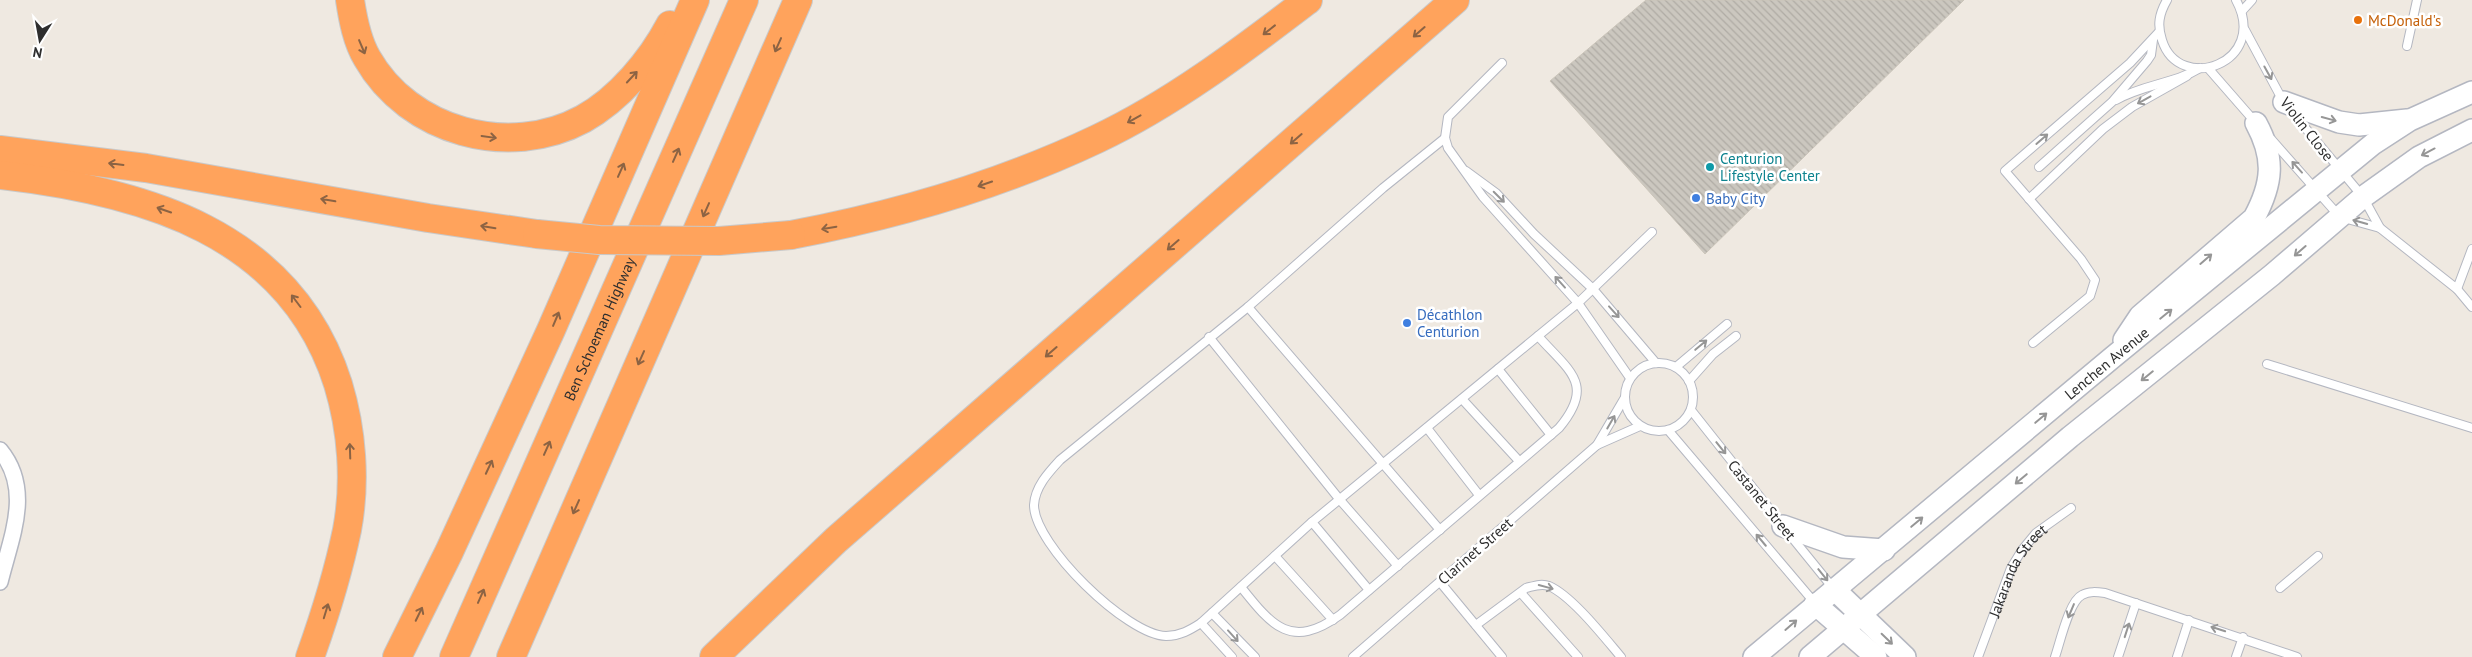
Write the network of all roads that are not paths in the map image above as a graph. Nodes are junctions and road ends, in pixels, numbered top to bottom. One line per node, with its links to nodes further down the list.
1 (350, 0): 2 (highway, one-way to 2)
2 (683, 0)
3 (695, 0): 97 (highway, one-way to 3)
4 (744, 0): 98 (highway, Ben Schoeman Highway, one-way to 4)
5 (798, 0): 99 (highway, one-way to 99)
6 (1308, 0): 27 (highway, one-way to 27, bridge)
7 (1456, 0): 100 (highway, one-way to 100)
8 (2167, 0): 14 (lane)
9 (2236, 0): 12 (lane, Violin Close)
10 (2252, 0): 12 (lane)
11 (2417, 0): 16 (lane)
12 (2242, 11): 13 (lane, Violin Close)
13 (2245, 30): 18 (lane); 22 (lane, Violin Close, one-way to 22)
14 (2159, 32): 15 (lane); 18 (lane, Violin Close)
15 (2153, 40): 21 (lane); 34 (lane, one-way to 15)
16 (2406, 46)
17 (1502, 63): 26 (lane)
18 (2204, 68): 19 (lane); 24 (lane, Violin Close)
19 (2186, 76): 21 (lane); 34 (lane, one-way to 34)
20 (2472, 92): 23 (main road, Lenchen Avenue)
21 (2112, 102): 29 (lane)
22 (2284, 102): 23 (main road, one-way to 23); 30 (lane, Violin Close)
23 (2410, 120): 30 (main road, Lenchen Avenue)
24 (2256, 122): 32 (lane, Violin Close, one-way to 24); 49 (main road, one-way to 24)
25 (2472, 130): 33 (main road, one-way to 33)
26 (1445, 138): 28 (lane); 42 (lane)
27 (0, 150)
28 (1461, 167): 39 (lane, one-way to 39); 41 (lane, one-way to 28)
29 (2039, 167)
30 (2340, 171): 32 (main road, Lenchen Avenue); 33 (lane, Violin Close)
31 (0, 175): 96 (highway, one-way to 31)
32 (2318, 191): 35 (lane, Violin Close); 49 (main road, Lenchen Avenue, one-way to 32)
33 (2363, 197): 35 (main road); 36 (lane, Violin Close)
34 (2029, 199): 48 (lane)
35 (2340, 217): 36 (lane, one-way to 35); 88 (main road, one-way to 88)
36 (2380, 228): 40 (lane)
37 (1652, 232): 39 (lane)
38 (2472, 248): 40 (lane)
39 (1593, 289): 41 (lane); 50 (lane, one-way to 50)
40 (2457, 289): 43 (lane)
41 (1578, 302): 45 (lane); 54 (lane)
42 (1248, 306): 47 (lane); 67 (lane)
43 (2472, 307)
44 (1727, 324): 52 (lane, one-way to 44)
45 (1538, 336): 53 (lane); 63 (lane)
46 (1736, 336): 55 (lane)
47 (1209, 337): 69 (lane); 91 (lane)
48 (2033, 343)
49 (2113, 357): 74 (main road, Lenchen Avenue, one-way to 49)
50 (1656, 363): 52 (lane); 54 (lane)
51 (2267, 364): 61 (lane)
52 (1676, 367): 55 (lane)
53 (1498, 369): 56 (lane); 63 (lane)
54 (1630, 378): 57 (lane)
55 (1689, 381): 58 (lane)
56 (1462, 399): 60 (lane); 66 (lane)
57 (1624, 399): 59 (lane); 64 (lane, Clarinet Street, one-way to 57)
58 (1691, 410): 62 (lane); 72 (lane, Castanet Street, one-way to 72)
59 (1640, 426): 62 (lane); 64 (lane, Clarinet Street)
60 (1427, 428): 67 (lane); 68 (lane)
61 (2472, 428)
62 (1668, 430): 86 (lane, Castanet Street, one-way to 62)
63 (1551, 434): 66 (lane)
64 (1597, 445): 79 (lane, Clarinet Street)
65 (0, 450): 78 (street)
66 (1520, 461): 68 (lane)
67 (1385, 464): 69 (lane); 73 (lane)
68 (1479, 496): 73 (lane)
69 (1340, 500): 71 (lane); 77 (lane)
70 (2071, 508): 95 (lane, Jakaranda Street)
71 (1312, 522): 75 (lane); 83 (lane)
72 (1783, 526): 74 (main road); 82 (lane, Castanet Street, one-way to 82)
73 (1440, 530): 77 (lane)
74 (1884, 550): 82 (main road, Lenchen Avenue)
75 (1275, 556): 80 (lane); 89 (lane)
76 (2318, 556): 81 (lane)
77 (1398, 566): 83 (lane)
78 (0, 582)
79 (1440, 582): 92 (lane); 103 (lane, Clarinet Street)
80 (1241, 587): 87 (lane); 89 (lane)
81 (2280, 588)
82 (1834, 589): 86 (main road, Lenchen Avenue); 88 (main road)
83 (1369, 590): 89 (lane)
84 (1521, 593): 92 (lane); 105 (lane); 106 (lane, one-way to 106)
85 (2136, 603): 90 (lane); 113 (lane, one-way to 113); 114 (lane, one-way to 85)
86 (1815, 604): 93 (main road); 107 (main road, Lenchen Avenue, one-way to 86)
87 (1212, 613): 91 (lane); 102 (lane, one-way to 102)
88 (1861, 615): 93 (main road); 110 (main road, one-way to 110)
89 (1333, 620)
90 (2189, 620): 94 (lane, one-way to 90); 115 (lane)
91 (1201, 623): 101 (lane)
92 (1476, 625): 104 (lane)
93 (1843, 630): 108 (main road); 109 (main road)
94 (2243, 637): 116 (lane); 117 (lane)
95 (1980, 646): 111 (lane, Jakaranda Street); 112 (lane, Jakaranda Street)
96 (310, 657)
97 (397, 657)
98 (454, 657)
99 (510, 657)
100 (714, 657)
101 (1232, 657)
102 (1255, 657)
103 (1353, 657)
104 (1502, 657)
105 (1578, 657)
106 (1621, 657)
107 (1754, 657)
108 (1810, 657)
109 (1876, 657)
110 (1905, 657)
111 (1971, 657)
112 (1978, 657)
113 (2055, 657)
114 (2118, 657)
115 (2177, 657)
116 (2236, 657)
117 (2297, 657)

